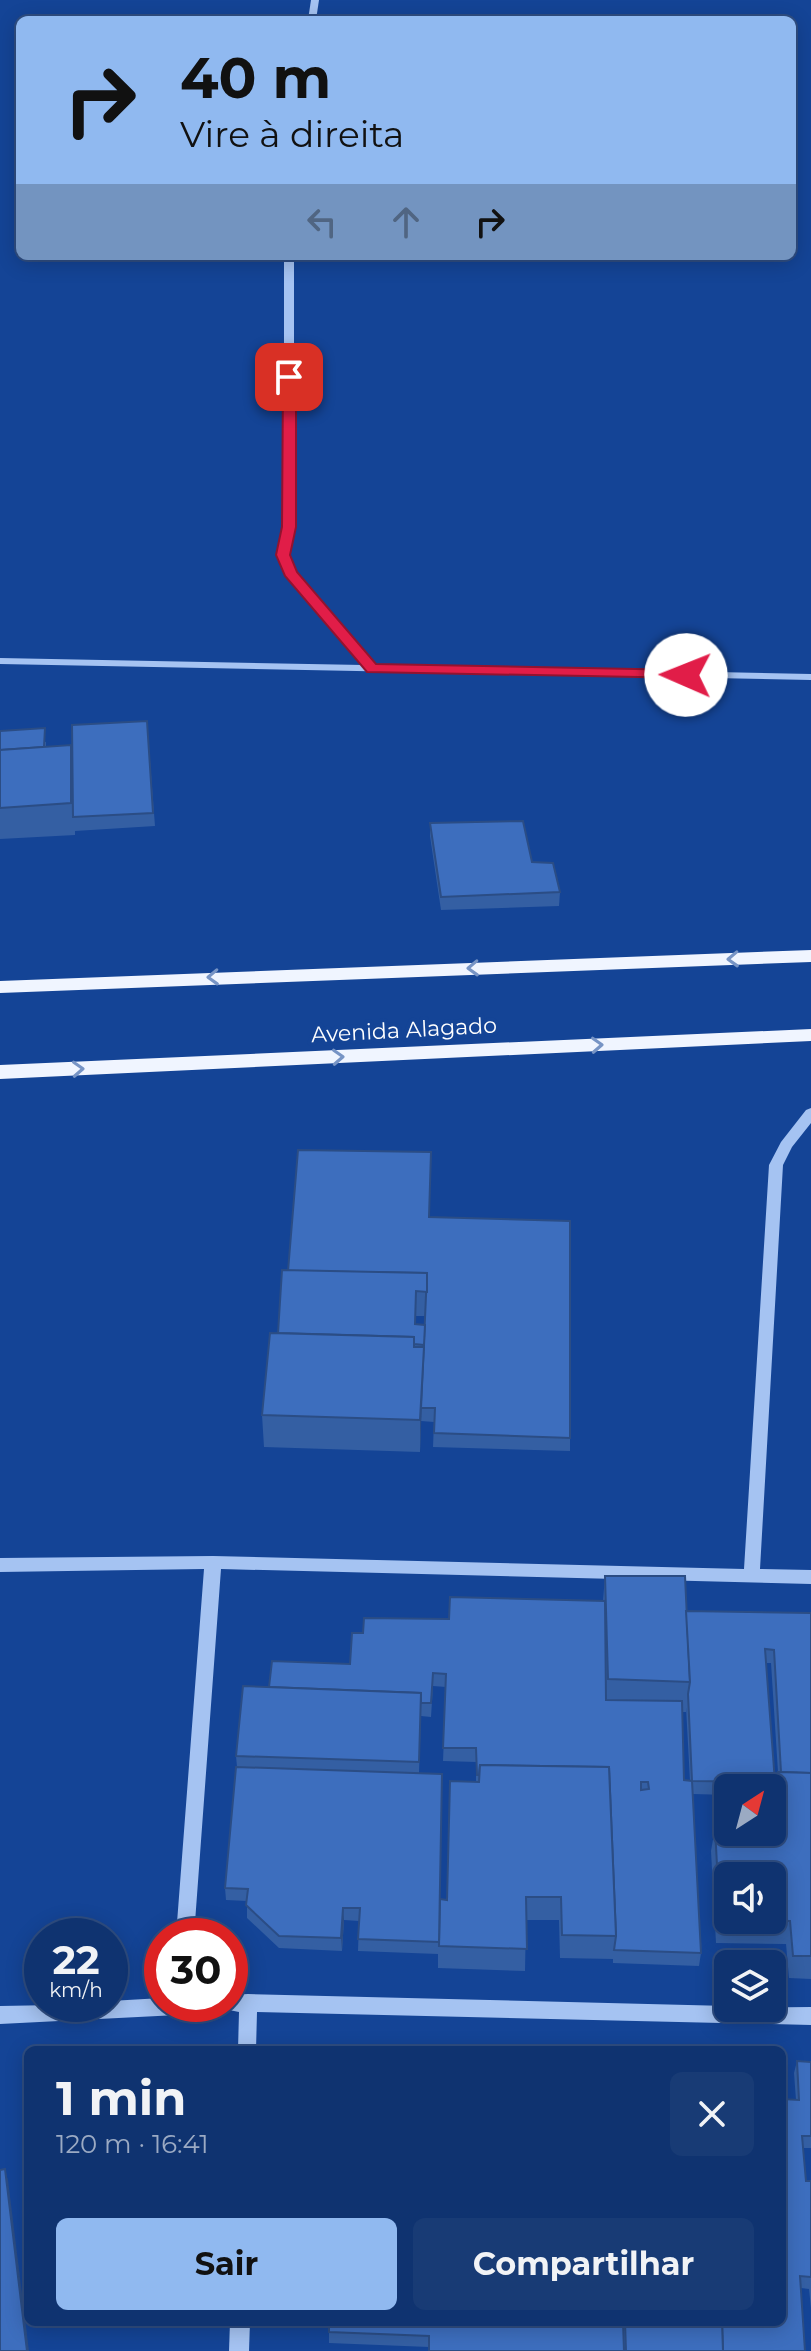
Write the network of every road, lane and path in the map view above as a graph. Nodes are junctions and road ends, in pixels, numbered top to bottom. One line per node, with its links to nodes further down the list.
1 (289, 260): 3 (street)
2 (0, 661): 3 (street)
3 (372, 668): 4 (street)
4 (811, 677)
5 (811, 956): 6 (main road, one-way to 6)
6 (0, 987)
7 (811, 1035): 8 (main road, Avenida Alagado, one-way to 7)
8 (0, 1072)
9 (811, 1113): 12 (street)
10 (213, 1562): 11 (street); 12 (street); 14 (street)
11 (0, 1565)
12 (752, 1576): 13 (street)
13 (811, 1577)
14 (186, 1918)
15 (248, 2003): 18 (street)
16 (144, 2007): 17 (street)
17 (0, 2015)
18 (811, 2016)
19 (242, 2022): 20 (street)
20 (246, 2046)
21 (240, 2326): 22 (street)
22 (239, 2351)

